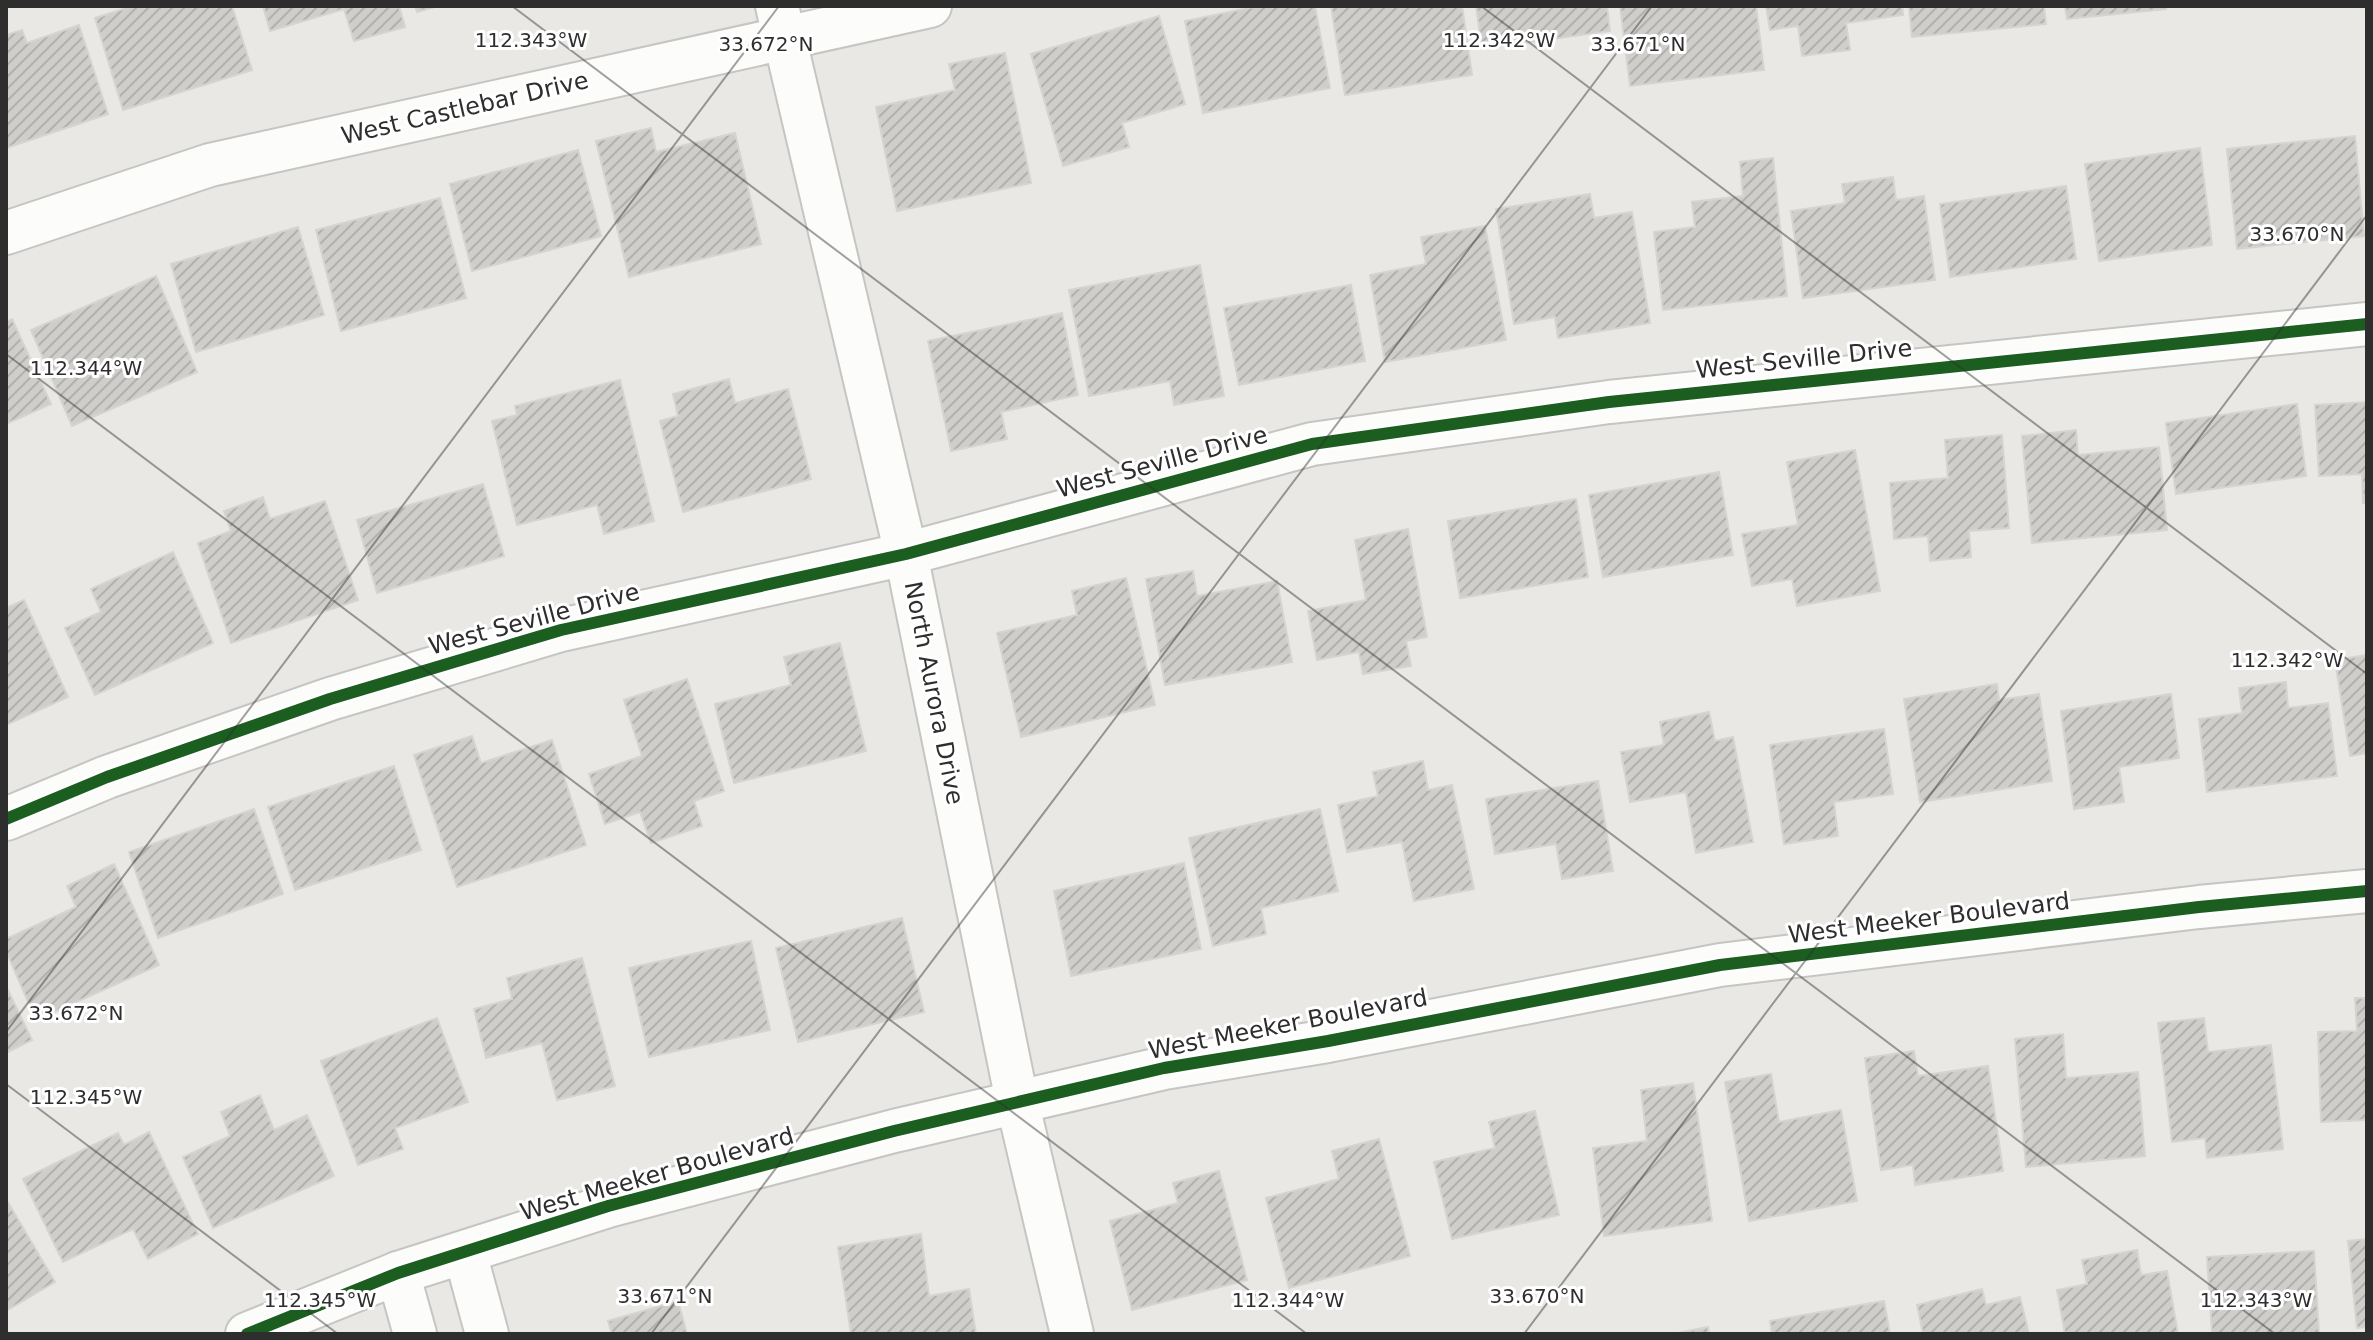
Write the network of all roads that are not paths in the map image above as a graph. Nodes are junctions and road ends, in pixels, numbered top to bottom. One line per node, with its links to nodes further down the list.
1 (930, 6): 2 (street, West Castlebar Drive)
2 (780, 21): 3 (street, West Castlebar Drive); 5 (street, North Aurora Drive)
3 (6, 233)
4 (2367, 324): 5 (street, West Seville Drive)
5 (906, 554): 6 (street, West Seville Drive); 8 (street, North Aurora Drive)
6 (6, 819)
7 (2367, 891): 8 (street, West Meeker Boulevard)
8 (1017, 1101): 9 (street, West Meeker Boulevard); 14 (street, North Aurora Drive)
9 (465, 1253): 10 (street, West Meeker Boulevard); 13 (street)
10 (398, 1273): 11 (street, West Meeker Boulevard); 12 (street)
11 (247, 1334)
12 (415, 1334)
13 (487, 1334)
14 (1072, 1334)

